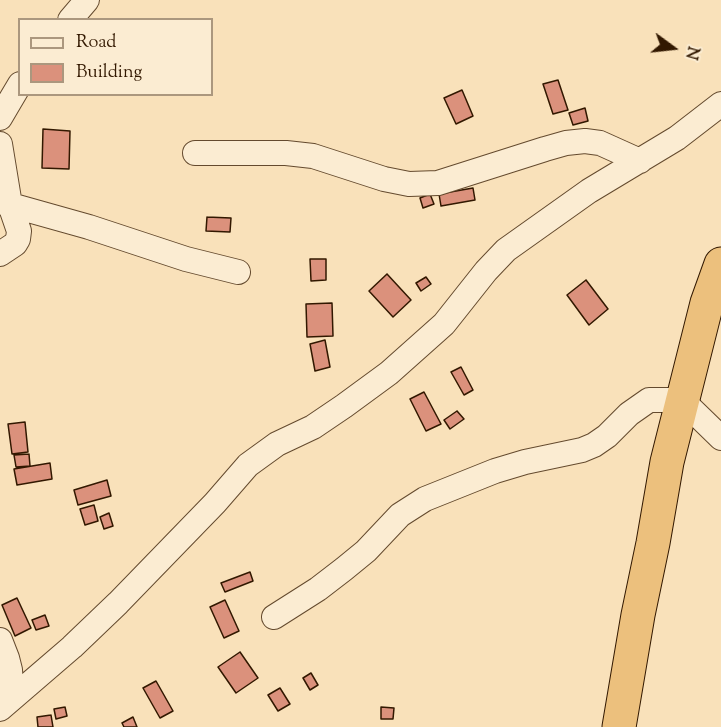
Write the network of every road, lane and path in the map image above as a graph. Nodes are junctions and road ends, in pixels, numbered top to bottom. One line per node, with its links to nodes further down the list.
1 (87, 0): 2 (street)
2 (72, 18)
3 (18, 87): 5 (street)
4 (721, 104): 8 (street)
5 (0, 118)
6 (0, 144): 9 (street)
7 (195, 153): 8 (street)
8 (640, 161): 17 (street)
9 (5, 203): 10 (street); 12 (street)
10 (0, 254)
11 (721, 264): 13 (highway)
12 (238, 272)
13 (682, 400): 14 (street); 15 (street); 18 (highway)
14 (721, 438)
15 (274, 617)
16 (0, 640): 17 (street)
17 (6, 704)
18 (619, 727)

